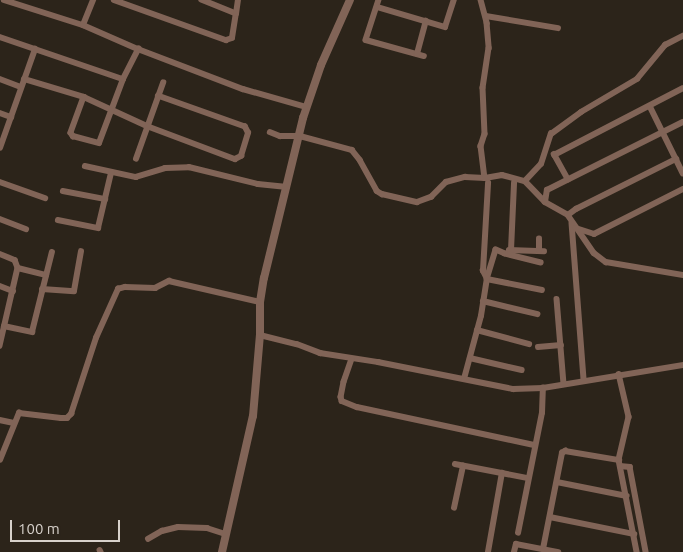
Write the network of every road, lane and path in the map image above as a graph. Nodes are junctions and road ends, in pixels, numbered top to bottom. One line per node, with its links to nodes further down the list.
1 (4, 0): 14 (street)
2 (94, 0): 14 (street)
3 (114, 0): 11 (street)
4 (202, 0): 11 (street)
5 (238, 0): 11 (street)
6 (350, 0): 31 (street)
7 (379, 0): 10 (street)
8 (454, 0): 13 (street)
9 (481, 0): 12 (street)
10 (377, 7): 13 (street); 20 (street)
11 (236, 14)
12 (486, 16): 15 (street); 46 (street)
13 (426, 21): 20 (street)
14 (84, 25): 19 (street)
15 (558, 28)
16 (0, 36): 18 (street)
17 (683, 36): 48 (street)
18 (35, 49): 23 (street); 24 (street)
19 (138, 49): 24 (street); 31 (street)
20 (417, 54): 21 (street)
21 (424, 56)
22 (0, 79): 26 (street)
23 (24, 79): 26 (street); 29 (street)
24 (123, 79): 32 (street)
25 (163, 83): 28 (street)
26 (21, 87): 34 (street)
27 (683, 88): 30 (street)
28 (158, 96): 36 (street); 36 (street)
29 (84, 97): 32 (street); 32 (street)
30 (650, 106): 38 (street); 47 (street)
31 (306, 107): 39 (street)
32 (112, 109): 36 (street)
33 (0, 113): 34 (street)
34 (11, 117): 40 (street)
35 (683, 122): 38 (street)
36 (147, 126): 42 (street)
37 (270, 132): 39 (street)
38 (663, 132): 41 (street); 47 (street)
39 (300, 136): 46 (street); 51 (street)
40 (0, 148)
41 (676, 158): 45 (street); 57 (street)
42 (136, 159)
43 (85, 166): 44 (street)
44 (111, 173): 51 (street); 55 (street)
45 (683, 173)
46 (486, 180): 48 (street); 63 (street)
47 (568, 180): 56 (street)
48 (525, 181): 56 (street)
49 (0, 182): 54 (street)
50 (514, 183): 65 (street)
51 (287, 187): 80 (street)
52 (683, 189): 60 (street)
53 (63, 191): 55 (street)
54 (46, 198)
55 (106, 199): 59 (street)
56 (544, 202): 57 (street)
57 (570, 218): 60 (street); 96 (street)
58 (0, 219): 61 (street)
59 (58, 220)
60 (576, 228): 71 (street)
61 (26, 229)
62 (539, 239): 65 (street)
63 (484, 250): 64 (street); 73 (street)
64 (496, 250): 65 (street); 69 (street); 73 (street)
65 (511, 250)
66 (52, 252): 72 (street)
67 (81, 252): 75 (street)
68 (0, 254): 70 (street)
69 (541, 263)
70 (18, 268): 72 (street); 77 (street)
71 (683, 274)
72 (46, 275): 75 (street)
73 (487, 279): 76 (street); 79 (street)
74 (0, 286): 77 (street)
75 (42, 289): 83 (street)
76 (542, 290)
77 (12, 291): 82 (street)
78 (558, 299): 87 (street)
79 (483, 301): 81 (street); 84 (street)
80 (260, 302): 85 (street); 100 (street)
81 (537, 314)
82 (3, 318): 83 (street)
83 (4, 326): 88 (street)
84 (477, 330): 86 (street); 90 (street)
85 (260, 335): 91 (street); 115 (street)
86 (530, 344)
87 (561, 345): 89 (street); 97 (street)
88 (0, 346)
89 (538, 347)
90 (470, 358): 93 (street); 95 (street)
91 (352, 359): 95 (street); 101 (street)
92 (683, 365): 94 (street)
93 (522, 370)
94 (619, 374): 96 (street); 103 (street)
95 (464, 379): 98 (street)
96 (584, 380): 97 (street)
97 (564, 384): 98 (street)
98 (543, 388): 101 (street)
99 (0, 420): 100 (street)
100 (14, 424): 102 (street)
101 (535, 445): 108 (street)
102 (0, 460)
103 (620, 463): 107 (street); 109 (street); 110 (street)
104 (455, 464): 105 (street)
105 (463, 466): 106 (street); 112 (street)
106 (502, 473): 108 (street); 120 (street)
107 (632, 476): 109 (street); 124 (street)
108 (528, 478): 114 (street)
109 (623, 478): 111 (street)
110 (556, 482): 111 (street); 113 (street)
111 (627, 496): 116 (street)
112 (454, 508)
113 (550, 517): 116 (street); 118 (street)
114 (518, 533)
115 (225, 534): 117 (street); 119 (street)
116 (634, 534): 123 (street)
117 (148, 538)
118 (543, 549): 121 (street); 122 (street)
119 (222, 552)
120 (488, 552)
121 (514, 552)
122 (558, 552)
123 (636, 552)
124 (646, 552)

